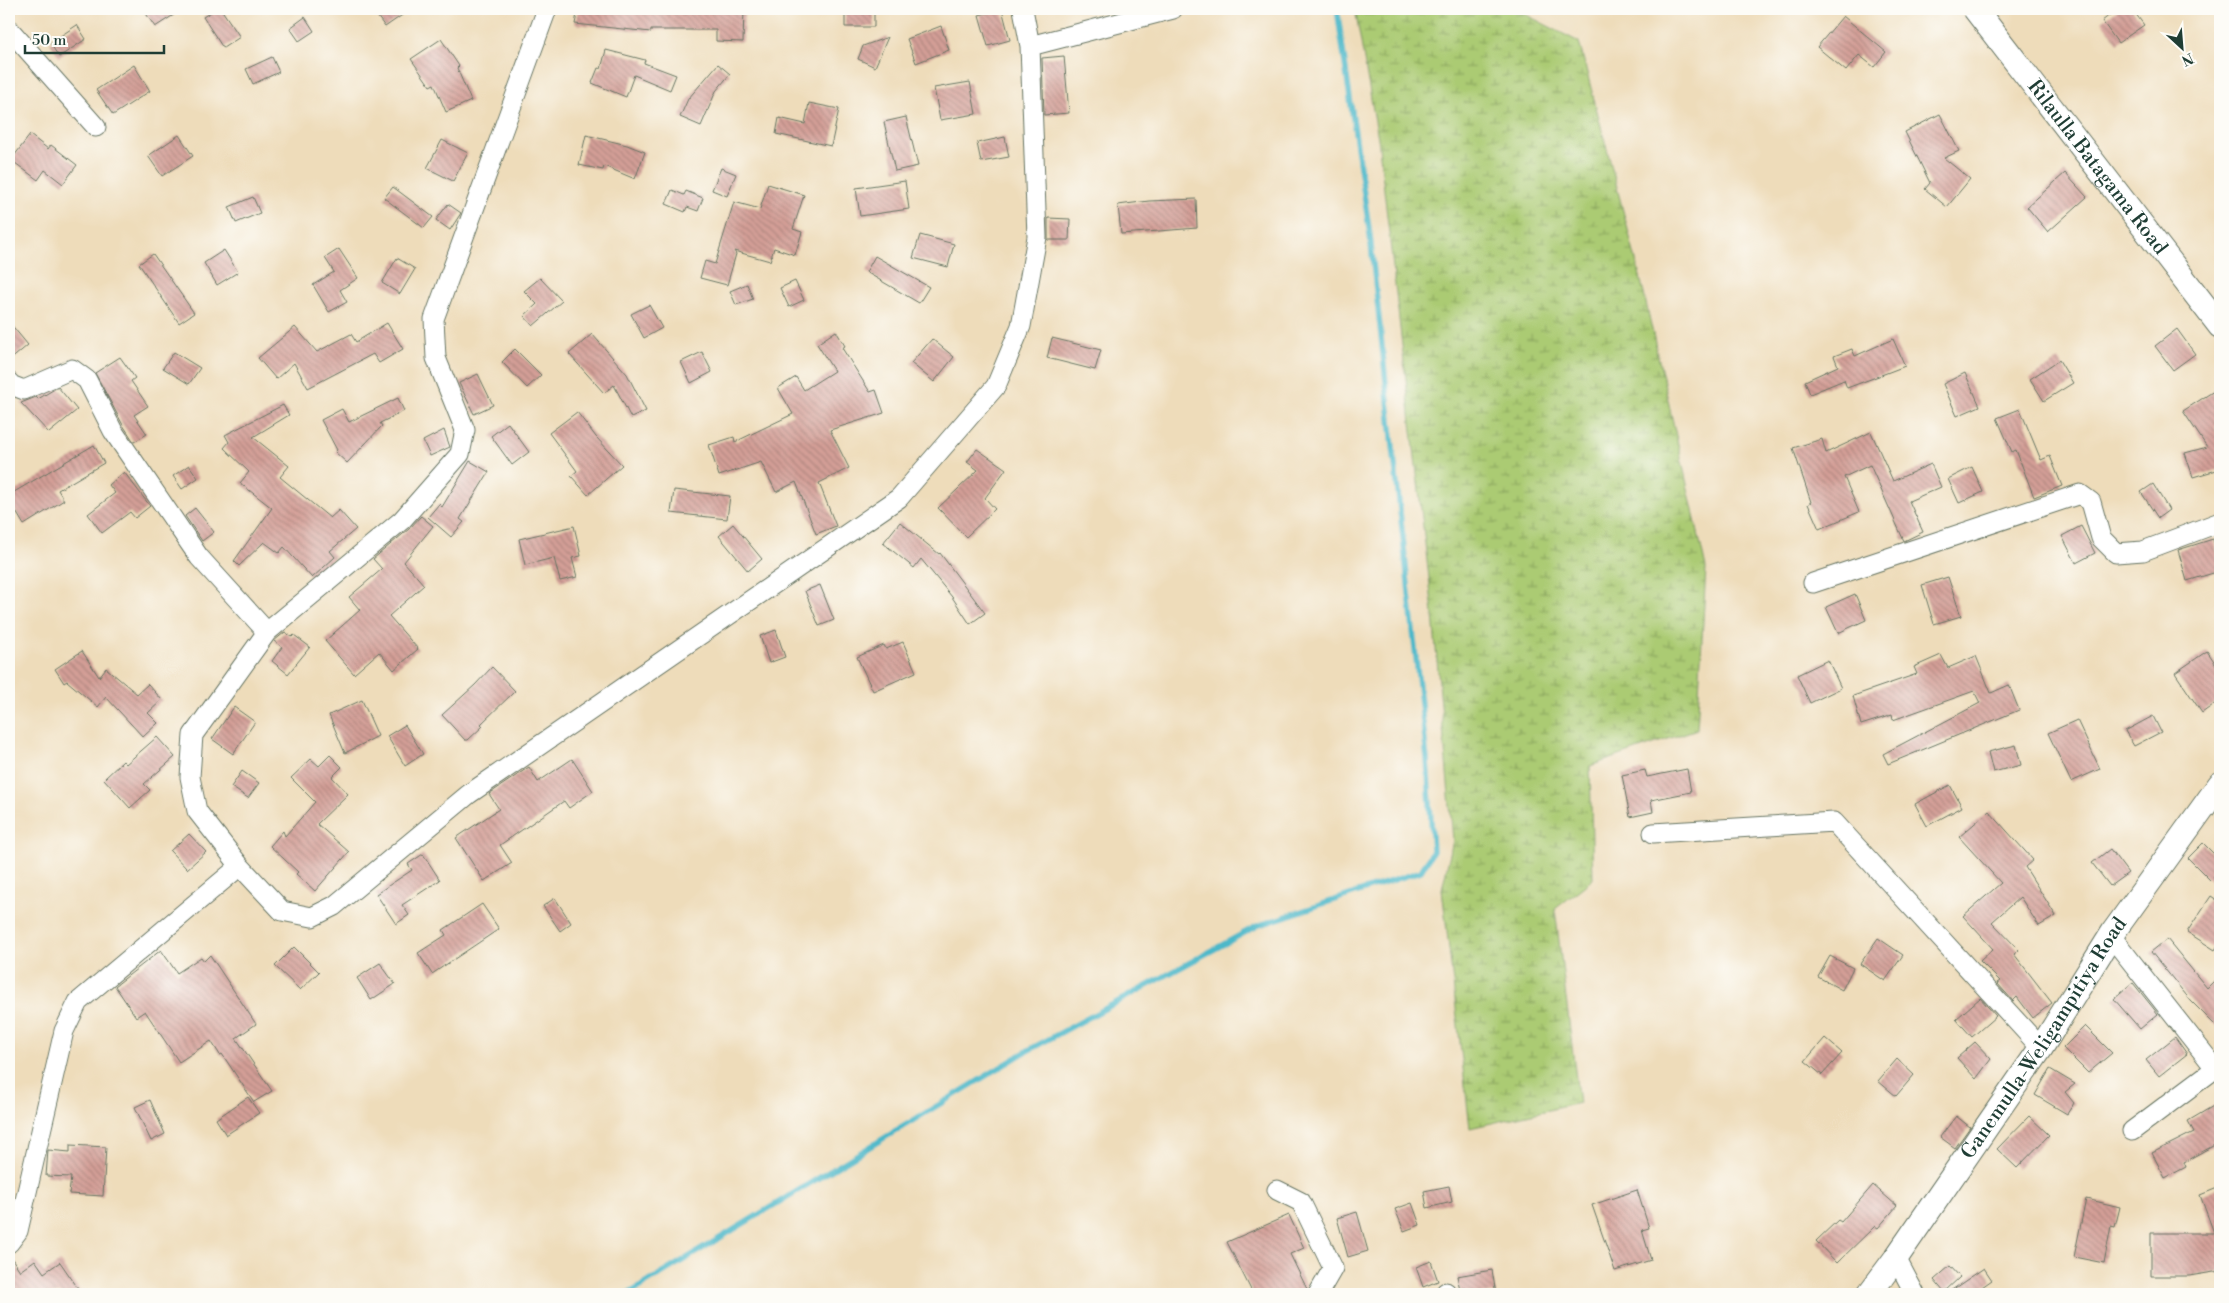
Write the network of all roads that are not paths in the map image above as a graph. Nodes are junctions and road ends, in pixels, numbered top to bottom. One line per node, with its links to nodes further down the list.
1 (547, 9): 12 (street)
2 (1023, 9): 6 (street)
3 (1173, 9): 6 (street)
4 (1979, 10): 8 (street, Rilaulla Batagama Road)
5 (9, 29): 7 (street)
6 (1030, 46): 15 (street)
7 (96, 127)
8 (2220, 326)
9 (9, 382): 12 (street)
10 (2220, 522): 11 (street)
11 (1812, 583)
12 (267, 632): 15 (street)
13 (2220, 784): 16 (street, Ganemulla-Weligampitiya Road)
14 (1653, 833): 17 (street)
15 (240, 866): 21 (street)
16 (2111, 936): 17 (street, Ganemulla-Weligampitiya Road); 18 (street)
17 (2041, 1048): 22 (street, Ganemulla-Weligampitiya Road)
18 (2218, 1067): 19 (street)
19 (2132, 1130)
20 (1277, 1190): 23 (street)
21 (9, 1243)
22 (1896, 1258): 24 (street, Ganemulla-Weligampitiya Road); 25 (street)
23 (1318, 1294)
24 (1868, 1294)
25 (1915, 1294)

